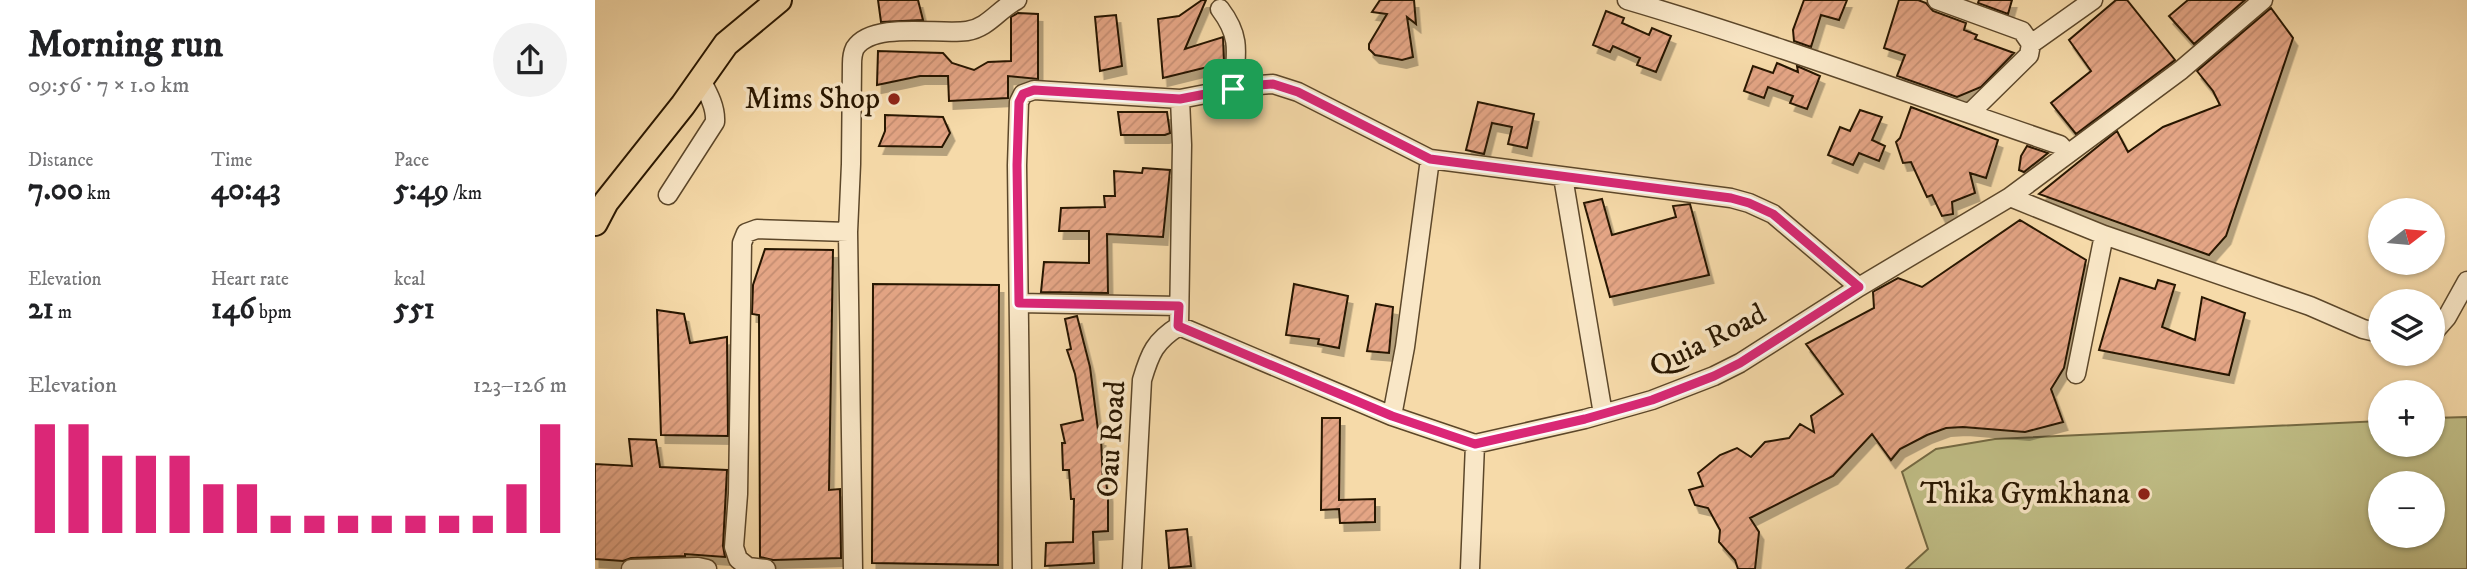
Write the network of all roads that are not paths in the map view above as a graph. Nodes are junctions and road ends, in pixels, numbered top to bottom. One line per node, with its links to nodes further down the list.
1 (779, 0): 11 (highway)
2 (1627, 0): 9 (street)
3 (1694, 0): 9 (street)
4 (1937, 0): 10 (street)
5 (2093, 0): 10 (street)
6 (2263, 0): 15 (street, Quia Road)
7 (1010, 2): 21 (street)
8 (1220, 9): 12 (street)
9 (1687, 18): 14 (street)
10 (2031, 44): 14 (street)
11 (701, 80): 18 (street); 20 (highway)
12 (1233, 89): 13 (street); 16 (street)
13 (1180, 99): 25 (street); 26 (street)
14 (1970, 113): 15 (street)
15 (2068, 154): 19 (street, Quia Road)
16 (1430, 159): 17 (street); 32 (street)
17 (1563, 177): 24 (street); 31 (street)
18 (668, 195)
19 (2010, 197): 22 (street); 24 (street, Quia Road)
20 (595, 223)
21 (848, 232): 36 (street); 37 (street)
22 (2104, 235): 29 (street); 30 (street)
23 (2467, 282): 27 (street)
24 (1859, 287): 31 (street, Quia Road)
25 (1019, 303): 26 (street); 38 (street)
26 (1179, 306): 28 (street)
27 (2445, 319)
28 (1178, 326): 32 (street); 39 (street, Oau Road)
29 (2368, 330)
30 (2076, 374)
31 (1602, 414): 33 (street, Quia Road)
32 (1392, 416): 33 (street)
33 (1475, 444): 40 (street)
34 (631, 569): 35 (street)
35 (707, 569)
36 (766, 569)
37 (853, 569)
38 (1022, 569)
39 (1132, 569)
40 (1470, 569)

